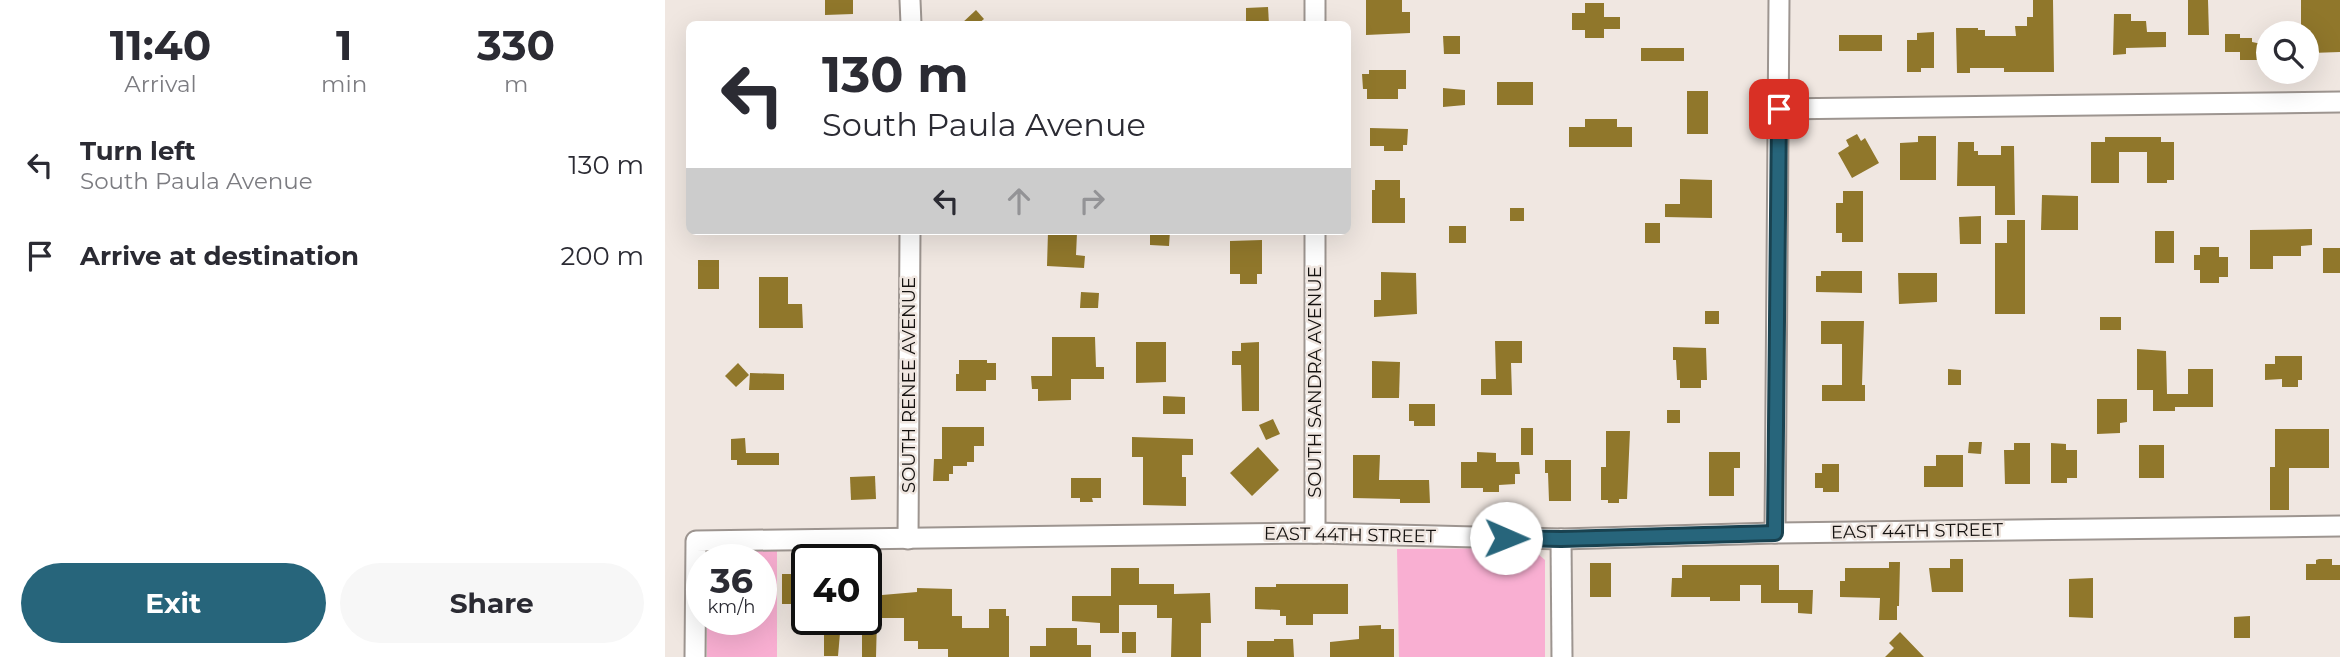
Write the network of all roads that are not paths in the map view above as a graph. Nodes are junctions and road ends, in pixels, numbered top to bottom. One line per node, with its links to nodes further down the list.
1 (911, 0): 4 (street)
2 (1315, 0): 5 (street)
3 (1779, 0): 7 (street)
4 (911, 21)
5 (1315, 21)
6 (2340, 102): 7 (street)
7 (1779, 109): 12 (street)
8 (910, 235): 13 (street, SOUTH RENEE AVENUE)
9 (1315, 235): 11 (street, SOUTH SANDRA AVENUE)
10 (2340, 526): 12 (street, EAST 44TH STREET)
11 (1315, 533): 13 (street, EAST 44TH STREET); 14 (street, EAST 44TH STREET)
12 (1775, 533): 14 (street, EAST 44TH STREET)
13 (908, 539): 15 (street, EAST 44TH STREET)
14 (1561, 539): 16 (street)
15 (695, 657)
16 (1562, 657)

